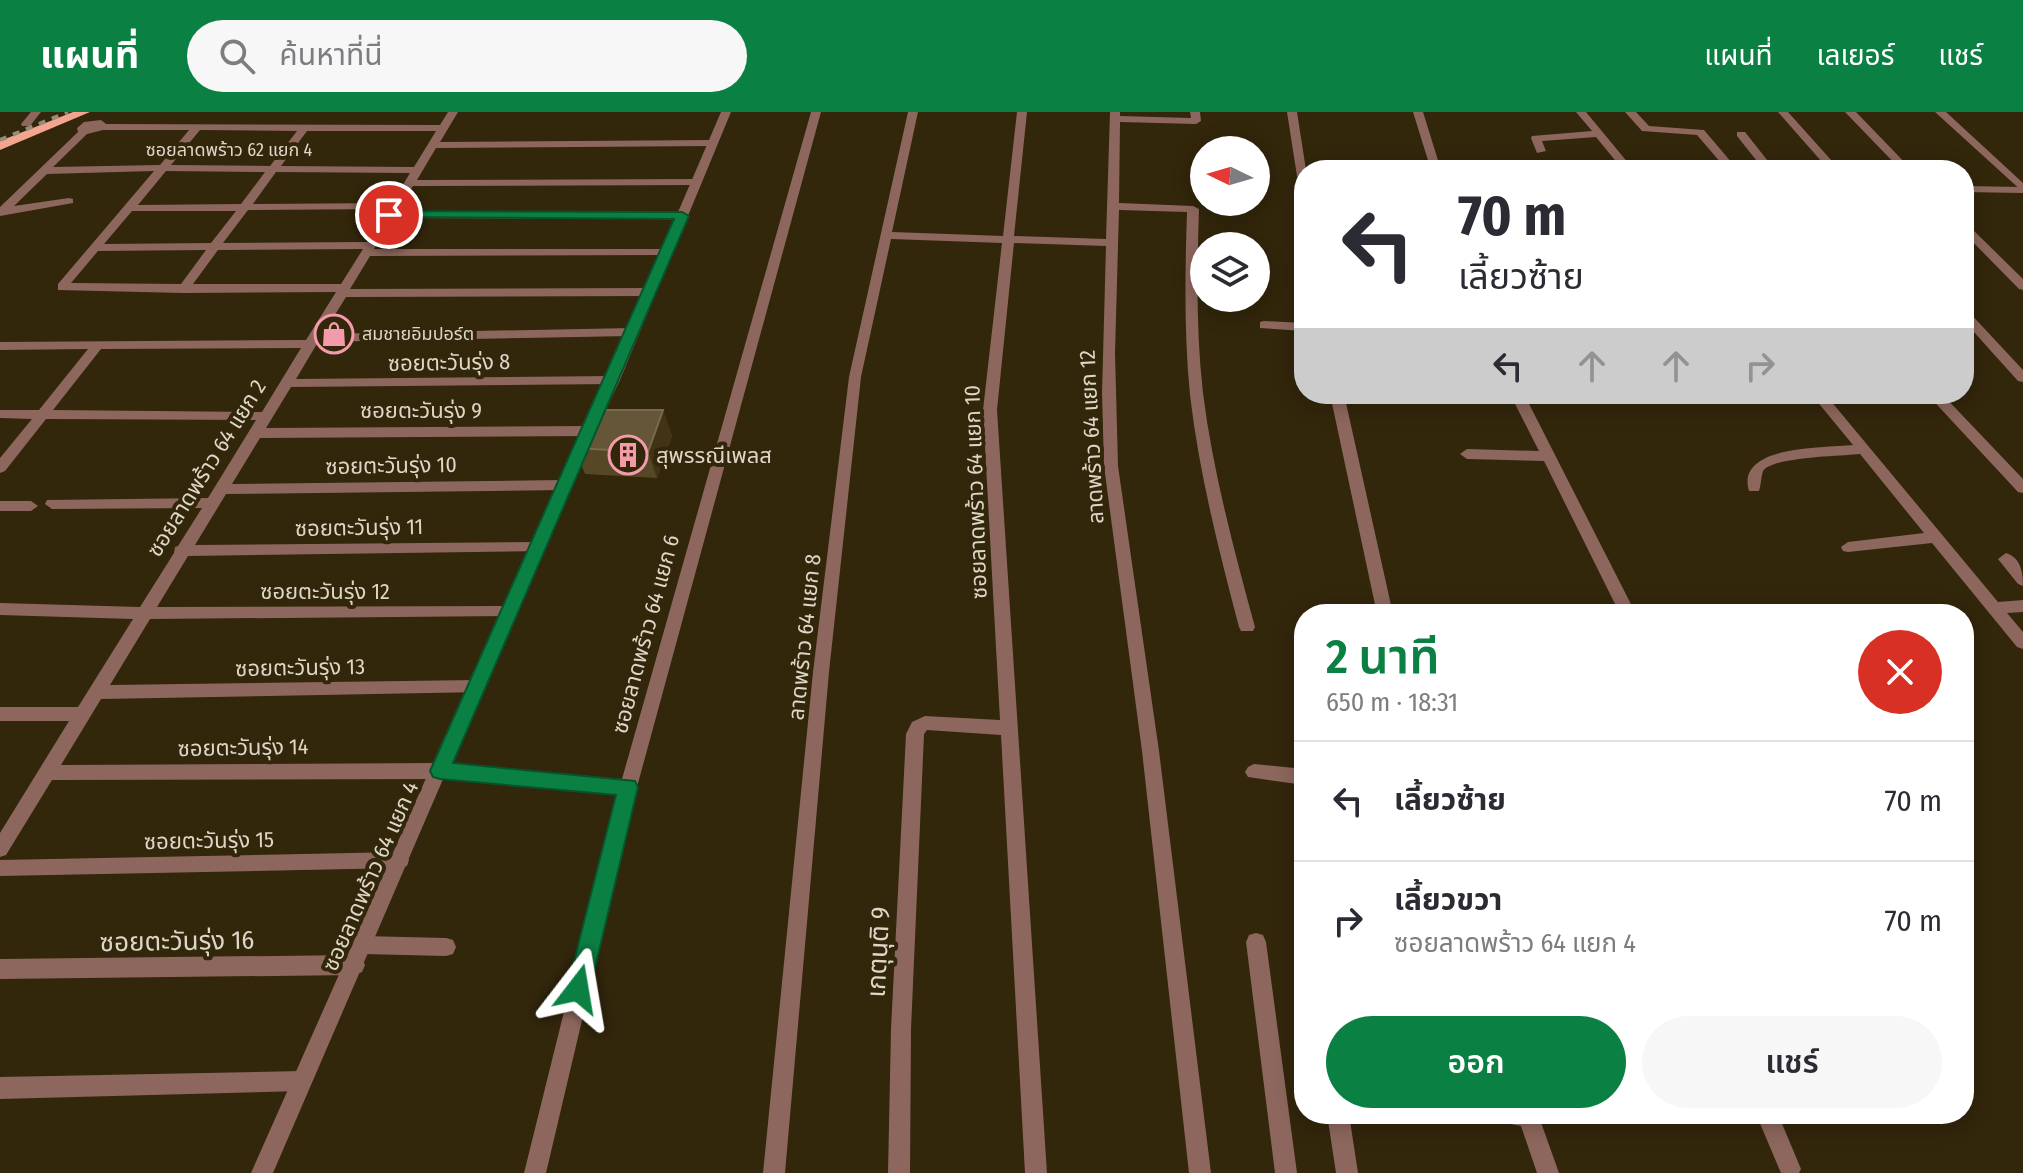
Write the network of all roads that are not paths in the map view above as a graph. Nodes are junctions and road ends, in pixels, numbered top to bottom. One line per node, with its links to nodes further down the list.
1 (36, 112): 18 (street)
2 (56, 112): 18 (main road)
3 (453, 112): 19 (street, ซอยลาดพร้าว 64 แยก 2)
4 (726, 112): 25 (street, ซอยลาดพร้าว 64 แยก 4)
5 (816, 112): 117 (street, ซอยลาดพร้าว 64 แยก 6)
6 (913, 112): 50 (street, ลาดพร้าว 64 แยก 8)
7 (1022, 112): 52 (street, ซอยลาดพร้าว 64 แยก 10)
8 (1292, 112): 29 (street)
9 (1418, 112): 30 (street)
10 (1581, 112): 22 (street)
11 (1630, 112): 32 (street)
12 (1783, 112): 34 (street)
13 (1850, 112): 35 (street)
14 (1940, 112): 42 (street)
15 (1115, 116): 16 (street); 44 (street, ลาดพร้าว 64 แยก 12)
16 (1195, 117)
17 (82, 121): 20 (street); 27 (main road); 38 (street)
18 (26, 124): 24 (main road)
19 (443, 128): 21 (street); 26 (street, ซอยลาดพร้าว 64 แยก 2)
20 (196, 129): 21 (street); 36 (street)
21 (303, 129): 37 (street)
22 (1599, 134): 28 (street); 31 (street)
23 (1741, 134): 33 (street)
24 (0, 135)
25 (713, 143): 26 (street); 40 (street, ซอยลาดพร้าว 64 แยก 4)
26 (433, 145): 39 (street, ซอยลาดพร้าว 64 แยก 2)
27 (0, 146)
28 (1541, 151)
29 (1299, 160)
30 (1433, 160)
31 (1621, 160)
32 (1724, 160)
33 (1762, 160)
34 (1826, 160)
35 (1897, 160)
36 (162, 168): 37 (street, ซอยลาดพร้าว 62 แยก 4); 38 (street, ซอยลาดพร้าว 62 แยก 4); 45 (street)
37 (275, 168): 39 (street, ซอยลาดพร้าว 62 แยก 4); 46 (street)
38 (41, 171): 48 (street)
39 (413, 176): 40 (street, ซอยลาดพร้าว 62 แยก 4); 47 (street, ซอยลาดพร้าว 64 แยก 2)
40 (697, 182): 49 (street, ซอยลาดพร้าว 64 แยก 4)
41 (1974, 189): 42 (street)
42 (2023, 189)
43 (69, 201): 48 (street)
44 (1114, 206): 53 (street, ลาดพร้าว 64 แยก 12); 106 (street)
45 (128, 208): 46 (street); 55 (street)
46 (245, 208): 47 (street); 54 (street)
47 (392, 210): 49 (street); 56 (street, ซอยลาดพร้าว 64 แยก 2)
48 (1, 212)
49 (682, 216): 57 (street, ซอยลาดพร้าว 64 แยก 4)
50 (885, 235): 52 (street); 134 (street, ลาดพร้าว 64 แยก 8)
51 (1974, 237): 58 (street)
52 (1009, 240): 53 (street); 112 (street, ซอยลาดพร้าว 64 แยก 10)
53 (1113, 243): 137 (street, ลาดพร้าว 64 แยก 12)
54 (215, 247): 55 (street); 56 (street); 59 (street)
55 (94, 248): 59 (street)
56 (368, 249): 57 (street); 60 (street, ซอยลาดพร้าว 64 แยก 2)
57 (668, 252): 61 (street, ซอยลาดพร้าว 64 แยก 4)
58 (2023, 286)
59 (183, 289): 60 (street)
60 (342, 291): 61 (street); 66 (street, ซอยลาดพร้าว 64 แยก 2)
61 (648, 292): 65 (street, ซอยลาดพร้าว 64 แยก 4)
62 (1264, 325): 64 (street)
63 (1974, 325): 69 (street)
64 (1294, 326)
65 (632, 332): 66 (street); 70 (street, ซอยลาดพร้าว 64 แยก 4)
66 (311, 341): 68 (street); 71 (street, ซอยลาดพร้าว 64 แยก 2)
67 (0, 346): 68 (street)
68 (97, 346): 77 (street)
69 (2023, 378)
70 (613, 380): 71 (street, ซอยตะวันรุ่ง 8); 79 (street, ซอยลาดพร้าว 64 แยก 4)
71 (285, 383): 78 (street, ซอยลาดพร้าว 64 แยก 2)
72 (1339, 404): 99 (street)
73 (1522, 404): 83 (street)
74 (1826, 404): 81 (street)
75 (1943, 404): 87 (street)
76 (0, 414): 77 (street)
77 (41, 414): 78 (street); 84 (street)
78 (265, 416): 80 (street, ซอยลาดพร้าว 64 แยก 2)
79 (588, 431): 80 (street, ซอยตะวันรุ่ง 9); 85 (street, ซอยลาดพร้าว 64 แยก 4)
80 (254, 433): 88 (street, ซอยลาดพร้าว 64 แยก 2)
81 (1864, 449): 86 (street); 93 (street)
82 (1467, 454): 83 (street)
83 (1547, 456): 100 (street)
84 (0, 468)
85 (563, 485): 88 (street, ซอยตะวันรุ่ง 10); 94 (street, ซอยลาดพร้าว 64 แยก 4)
86 (1754, 487)
87 (2023, 488)
88 (219, 489): 89 (street, ซอยลาดพร้าว 64 แยก 2)
89 (210, 503): 90 (street); 96 (street, ซอยลาดพร้าว 64 แยก 2)
90 (52, 504)
91 (0, 506): 92 (street)
92 (31, 506)
93 (1937, 537): 95 (street); 102 (street)
94 (539, 547): 96 (street, ซอยตะวันรุ่ง 11); 104 (street, ซอยลาดพร้าว 64 แยก 4)
95 (1848, 547)
96 (180, 551): 105 (street, ซอยลาดพร้าว 64 แยก 2)
97 (2006, 559): 98 (street)
98 (2023, 580)
99 (1383, 604)
100 (1623, 604)
101 (2023, 606): 102 (street)
102 (1995, 608): 107 (street)
103 (0, 609): 105 (street, ซอยตะวันรุ่ง 12)
104 (507, 612): 105 (street, ซอยตะวันรุ่ง 12); 108 (street, ซอยลาดพร้าว 64 แยก 4)
105 (143, 613): 109 (street, ซอยลาดพร้าว 64 แยก 2)
106 (1247, 627)
107 (2023, 643)
108 (477, 687): 109 (street, ซอยตะวันรุ่ง 13); 113 (street, ซอยลาดพร้าว 64 แยก 4)
109 (95, 692): 111 (street, ซอยลาดพร้าว 64 แยก 2)
110 (0, 714): 111 (street)
111 (82, 714): 115 (street, ซอยลาดพร้าว 64 แยก 2)
112 (1011, 728): 135 (street, เกตุนุติ 9); 136 (street, ซอยลาดพร้าว 64 แยก 10)
113 (440, 771): 115 (street, ซอยตะวันรุ่ง 14); 117 (street, ซอยตะวันรุ่ง 14); 119 (street, ซอยลาดพร้าว 64 แยก 4)
114 (1254, 772): 116 (street)
115 (46, 773): 118 (street, ซอยลาดพร้าว 64 แยก 2)
116 (1294, 776)
117 (628, 787): 133 (street, ซอยลาดพร้าว 64 แยก 6)
118 (2, 843)
119 (400, 860): 120 (street, ซอยตะวันรุ่ง 15); 122 (street, ซอยลาดพร้าว 64 แยก 4)
120 (9, 867)
121 (1256, 942): 138 (street)
122 (363, 945): 123 (street); 124 (street, ซอยลาดพร้าว 64 แยก 4)
123 (446, 947)
124 (355, 965): 125 (street, ซอยตะวันรุ่ง 16); 126 (street, ซอยลาดพร้าว 64 แยก 4)
125 (0, 969)
126 (302, 1081): 127 (street); 132 (street, ซอยลาดพร้าว 64 แยก 4)
127 (0, 1088)
128 (1340, 1124): 139 (street)
129 (1525, 1124): 140 (street)
130 (1771, 1124): 131 (street)
131 (1790, 1169)
132 (262, 1173)
133 (535, 1173)
134 (774, 1173)
135 (899, 1173)
136 (1036, 1173)
137 (1200, 1173)
138 (1286, 1173)
139 (1347, 1173)
140 (1548, 1173)

